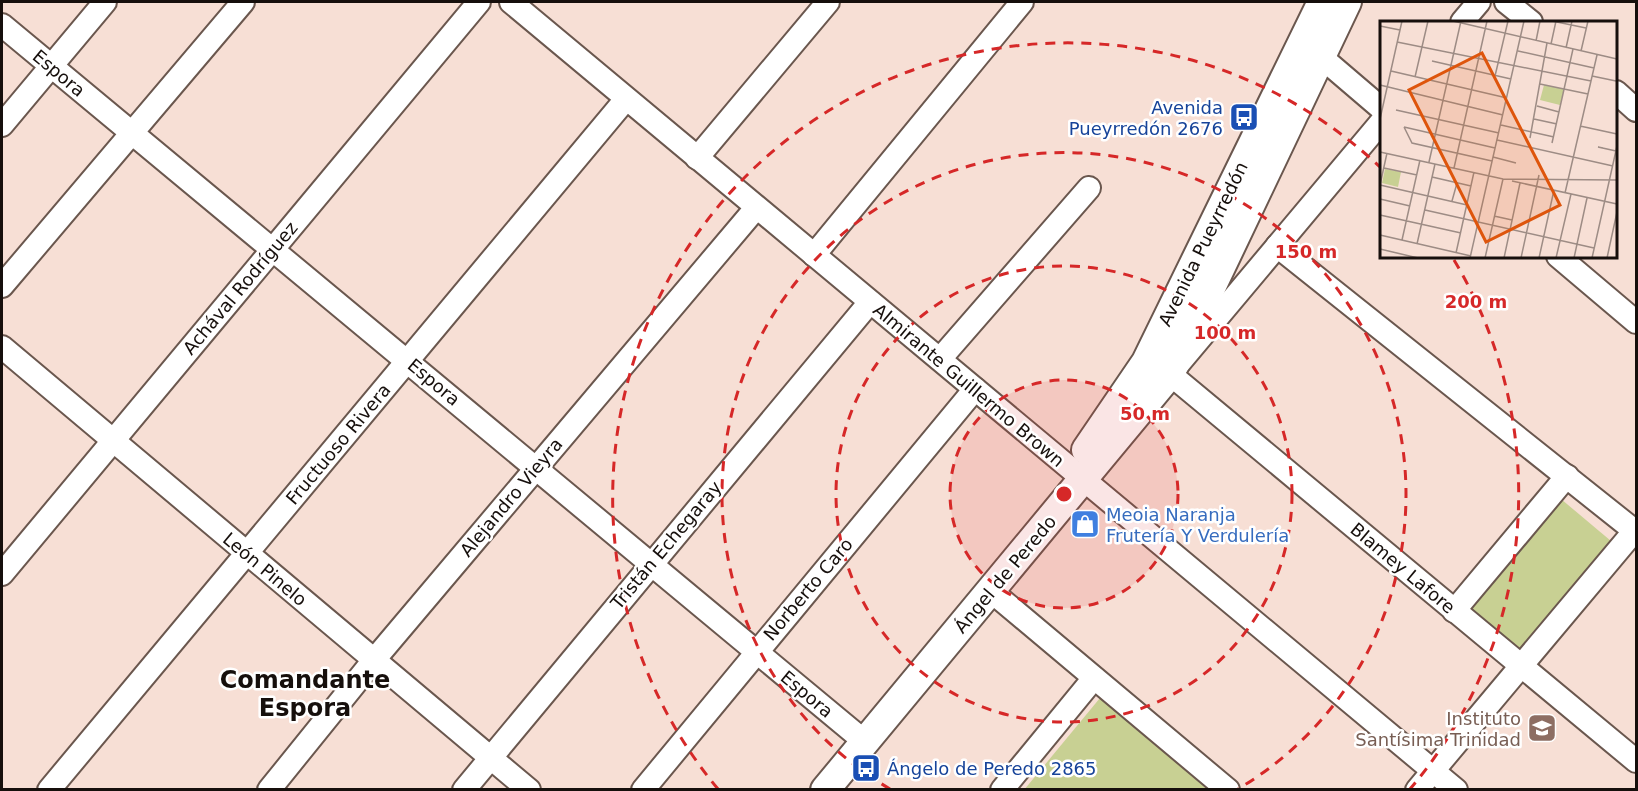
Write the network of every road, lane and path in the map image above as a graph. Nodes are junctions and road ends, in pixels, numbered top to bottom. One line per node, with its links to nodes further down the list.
1 (105, 2): 15 (street)
2 (243, 2): 22 (street)
3 (479, 2): 27 (street, Achával Rodríguez)
4 (511, 2): 17 (street, Almirante Guillermo Brown)
5 (828, 2): 23 (street)
6 (1022, 2): 28 (street)
7 (1322, 2): 14 (main road, Avenida Pueyrredón)
8 (1347, 2): 14 (main road, Avenida Pueyrredón)
9 (1479, 2): 11 (street)
10 (1506, 2): 12 (street)
11 (1463, 21)
12 (1530, 21)
13 (2, 25): 15 (street, Espora)
14 (1310, 51): 18 (street); 36 (main road, Avenida Pueyrredón); 41 (main road, Avenida Pueyrredón)
15 (51, 67): 21 (street); 22 (street, Espora)
16 (1617, 93): 19 (street)
17 (626, 99): 23 (street, Almirante Guillermo Brown); 34 (street, Fructuoso Rivera)
18 (1380, 107)
19 (1636, 110)
20 (1380, 124): 26 (street, Ángel de Peredo)
21 (2, 125)
22 (132, 133): 27 (street, Espora); 30 (street)
23 (697, 158): 25 (street, Almirante Guillermo Brown)
24 (1089, 188): 35 (street)
25 (756, 208): 28 (street, Almirante Guillermo Brown); 39 (street, Alejandro Vieyra)
26 (1276, 246): 36 (street, Ángel de Peredo); 40 (street)
27 (273, 249): 34 (street, Espora); 38 (street, Achával Rodríguez)
28 (814, 255): 31 (street, Almirante Guillermo Brown)
29 (1560, 258): 32 (street)
30 (2, 286)
31 (870, 302): 35 (street, Almirante Guillermo Brown); 44 (street, Tristán Echegaray)
32 (1636, 322)
33 (2, 347): 38 (street, León Pinelo)
34 (408, 360): 39 (street, Espora); 43 (street, Fructuoso Rivera)
35 (940, 360): 37 (street, Almirante Guillermo Brown)
36 (1170, 374): 41 (main road, Ángel de Peredo); 47 (street, Blamey Lafore)
37 (975, 389): 41 (street, Almirante Guillermo Brown); 48 (street, Norberto Caro)
38 (112, 441): 43 (street, León Pinelo); 45 (street, Achával Rodríguez)
39 (536, 468): 44 (street, Espora); 49 (street, Alejandro Vieyra)
40 (1566, 476): 42 (street); 47 (street)
41 (1084, 480): 46 (main road, Ángel de Peredo); 55 (street, Almirante Guillermo Brown)
42 (1636, 531): 50 (street)
43 (246, 554): 49 (street, León Pinelo); 56 (street, Fructuoso Rivera)
44 (651, 563): 48 (street, Espora); 53 (street, Tristán Echegaray)
45 (2, 574)
46 (991, 591): 51 (street); 52 (main road, Ángel de Peredo)
47 (1454, 611): 50 (street, Blamey Lafore)
48 (756, 651): 52 (street, Espora); 60 (street, Norberto Caro)
49 (374, 660): 53 (street, León Pinelo); 57 (street, Alejandro Vieyra)
50 (1521, 665): 54 (street, Blamey Lafore); 55 (street)
51 (1094, 678): 62 (street); 63 (street)
52 (864, 741): 61 (main road, Ángel de Peredo)
53 (491, 758): 58 (street, Tristán Echegaray); 59 (street, León Pinelo)
54 (1636, 761)
55 (1433, 770): 64 (street); 65 (street, Almirante Guillermo Brown)
56 (49, 789)
57 (269, 789)
58 (464, 789)
59 (529, 789)
60 (643, 789)
61 (825, 789)
62 (1004, 789)
63 (1228, 789)
64 (1417, 789)
65 (1456, 789)

